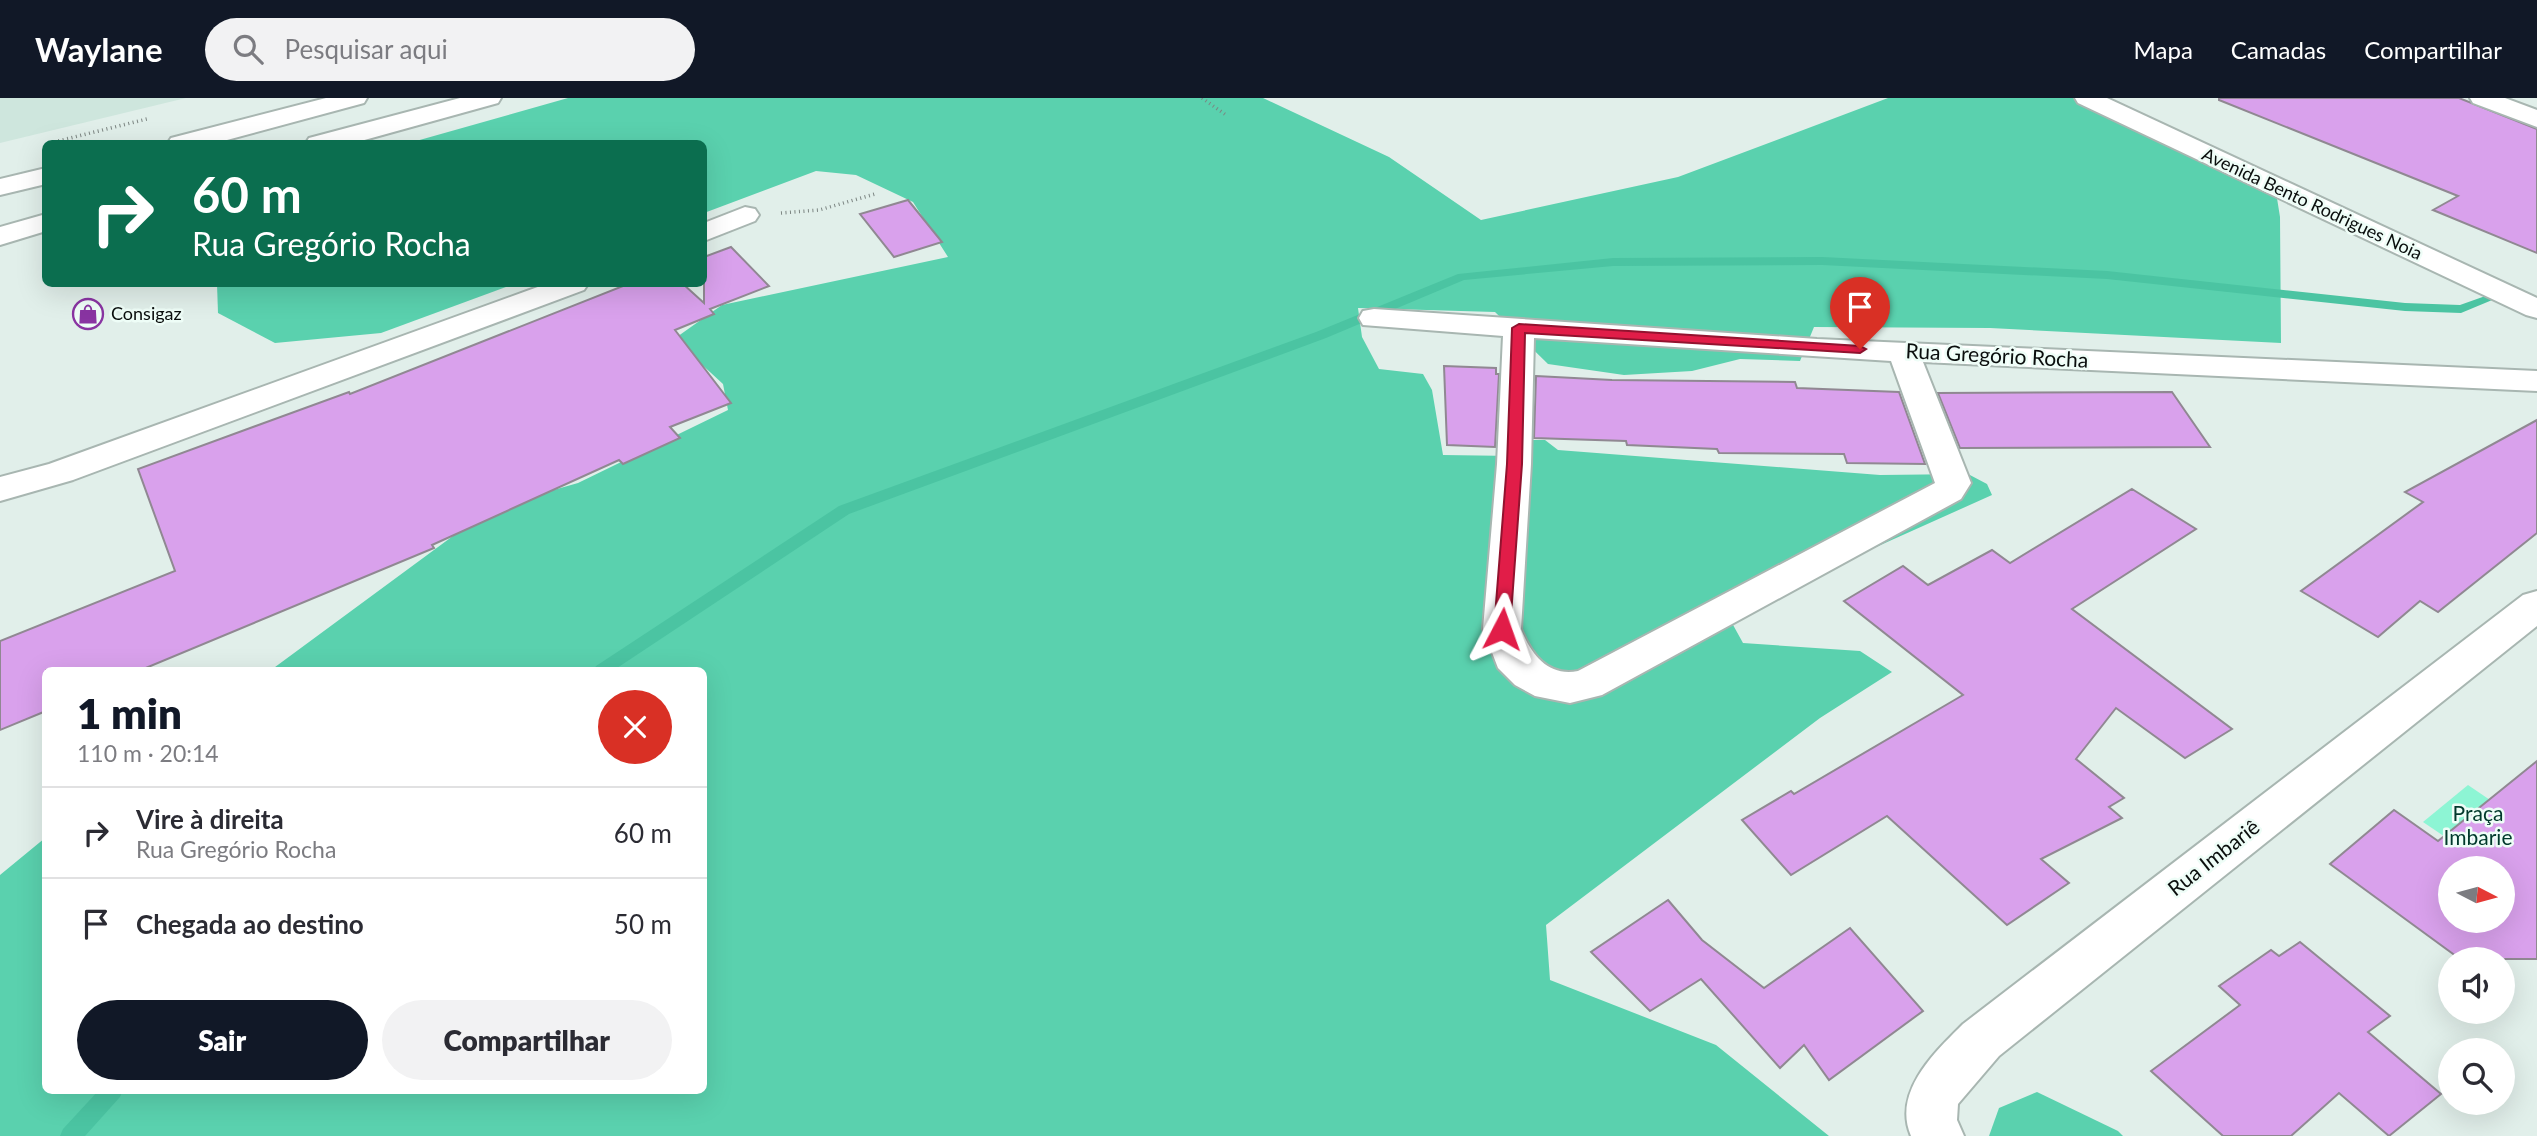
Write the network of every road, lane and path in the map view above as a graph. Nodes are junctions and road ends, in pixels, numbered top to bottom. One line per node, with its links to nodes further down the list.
1 (355, 98): 10 (main road)
2 (489, 98): 11 (main road)
3 (1202, 98): 6 (path)
4 (2087, 98): 20 (main road, Avenida Bento Rodrigues Noia)
5 (2482, 98): 8 (main road)
6 (1226, 115)
7 (155, 117): 9 (path)
8 (2537, 119)
9 (66, 140)
10 (195, 140)
11 (333, 140)
12 (42, 177): 13 (main road)
13 (0, 187)
14 (875, 194): 15 (path)
15 (745, 215): 17 (main road)
16 (42, 223): 18 (main road)
17 (707, 232)
18 (0, 236)
19 (565, 287): 25 (main road)
20 (2537, 310)
21 (1374, 318): 22 (main road, Rua Gregório Rocha)
22 (1519, 328): 23 (main road, Rua Gregório Rocha); 23 (main road)
23 (1903, 351): 24 (main road, Rua Gregório Rocha)
24 (2537, 381)
25 (0, 489)
26 (2537, 605): 27 (main road, Rua Imbariê)
27 (1938, 1136)

